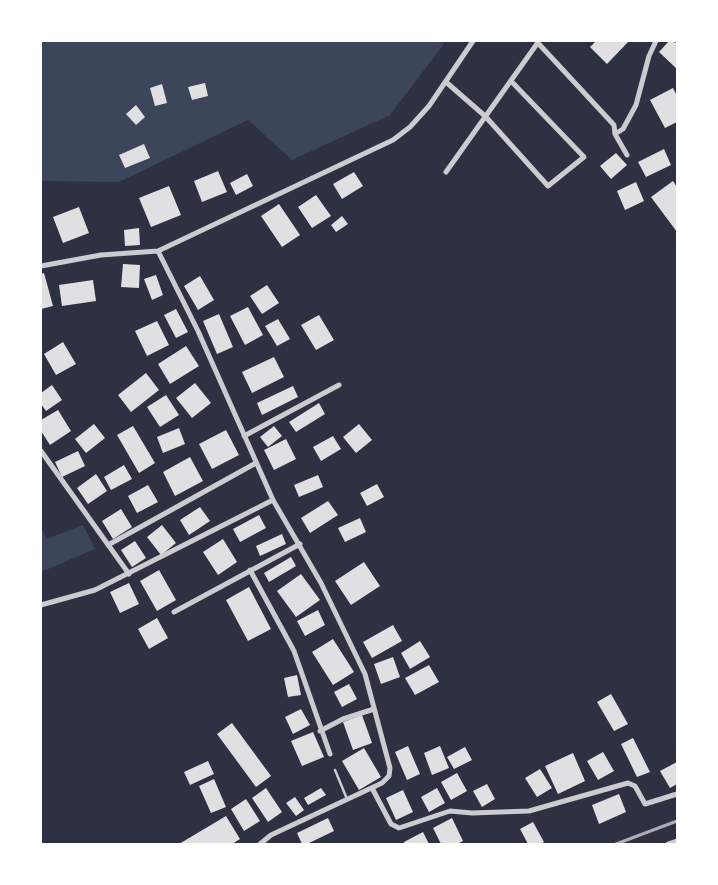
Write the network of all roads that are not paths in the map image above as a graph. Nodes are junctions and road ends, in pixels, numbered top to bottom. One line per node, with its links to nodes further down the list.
1 (473, 41): 5 (street)
2 (656, 41): 7 (street)
3 (539, 42): 4 (street); 7 (street)
4 (511, 81): 6 (street); 6 (street)
5 (446, 82): 6 (street); 10 (street)
6 (485, 116): 9 (street)
7 (615, 134): 8 (street)
8 (627, 155)
9 (446, 172)
10 (158, 251): 11 (street); 13 (street)
11 (41, 266)
12 (339, 385): 13 (street)
13 (244, 436): 15 (street)
14 (41, 450): 18 (street)
15 (256, 464): 16 (street); 18 (street)
16 (273, 500): 17 (street); 20 (street)
17 (300, 544): 19 (street); 23 (street)
18 (108, 545): 20 (street)
19 (250, 570): 22 (street); 24 (street)
20 (129, 574): 21 (street)
21 (41, 605)
22 (174, 612)
23 (374, 709): 24 (street); 27 (street)
24 (320, 731): 25 (street)
25 (330, 754)
26 (335, 770): 29 (lane)
27 (372, 788): 28 (street); 29 (street)
28 (677, 794)
29 (347, 799): 31 (street)
30 (677, 841): 32 (street)
31 (260, 844)
32 (668, 844)

